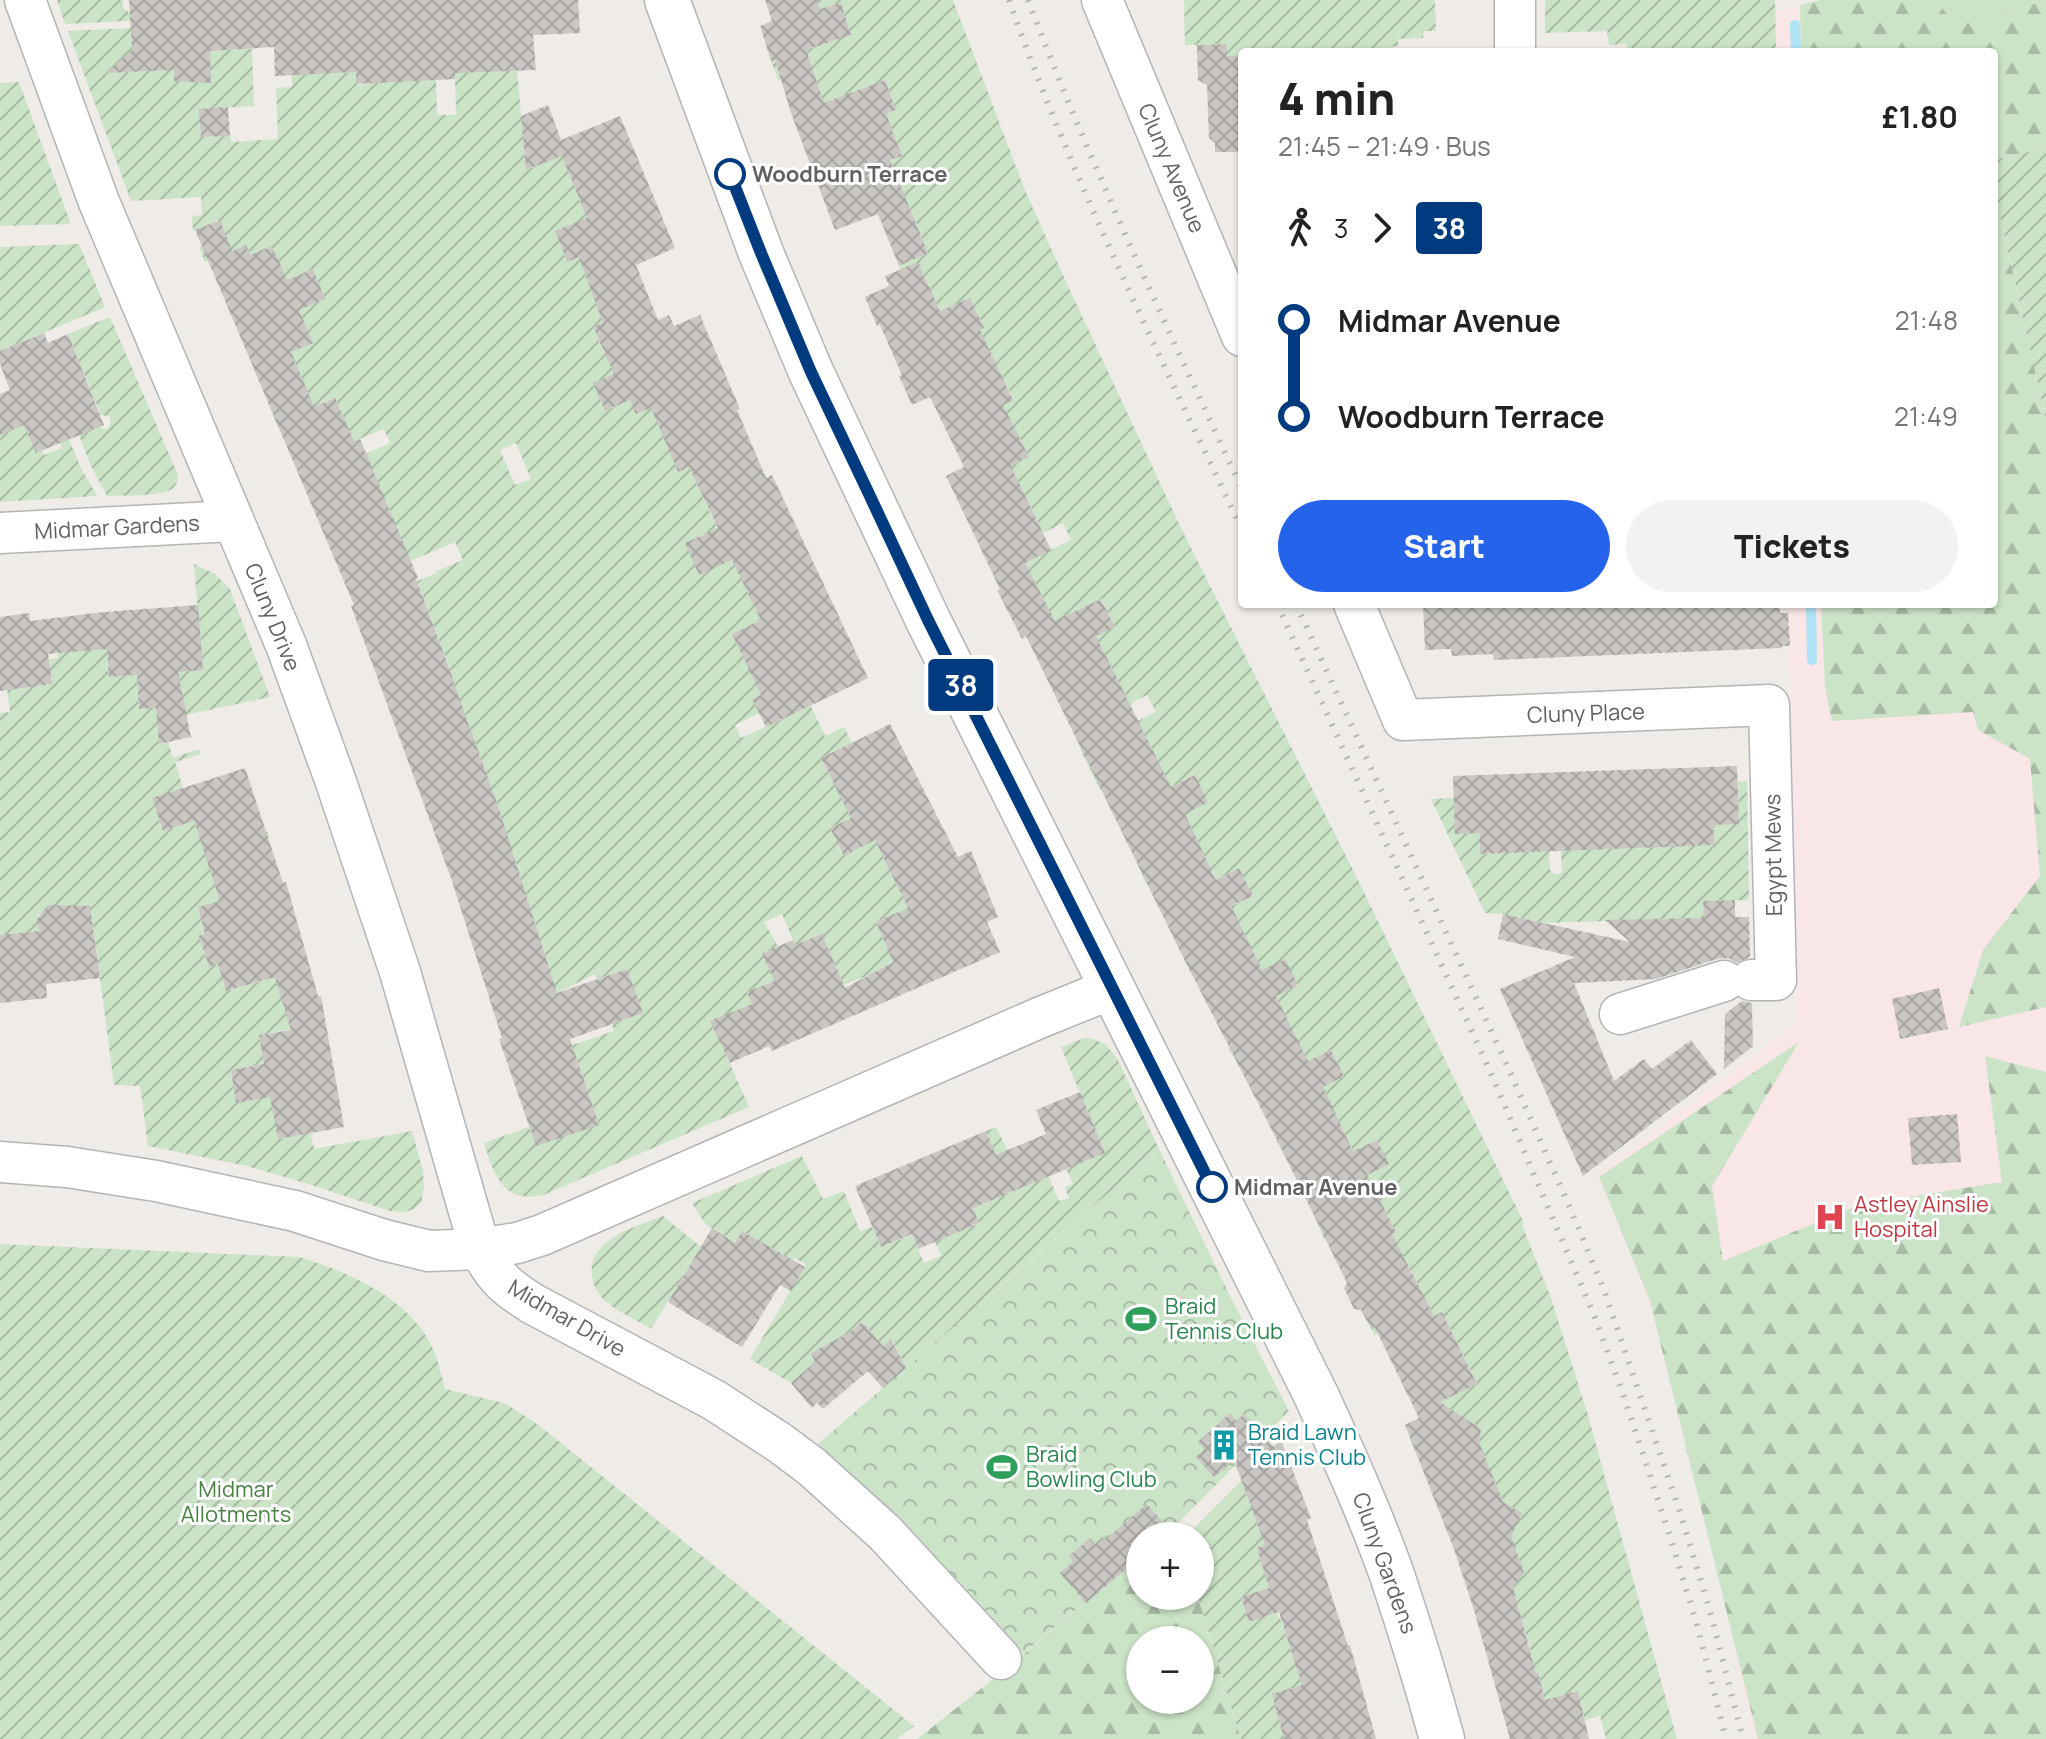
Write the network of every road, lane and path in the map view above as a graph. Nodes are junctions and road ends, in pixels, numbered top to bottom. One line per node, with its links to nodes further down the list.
1 (25, 0): 7 (street, Cluny Drive)
2 (667, 0): 11 (street, Cluny Gardens)
3 (1102, 0): 6 (street, Cluny Avenue)
4 (1515, 0): 5 (street)
5 (1515, 48)
6 (1238, 316)
7 (233, 521): 8 (street, Midmar Gardens); 14 (street, Cluny Drive)
8 (0, 533)
9 (1356, 608): 10 (street, Cluny Place)
10 (1769, 705): 12 (street, Egypt Mews)
11 (1113, 988): 14 (street); 16 (street, Cluny Gardens)
12 (1620, 1014)
13 (0, 1162): 14 (street)
14 (480, 1249): 15 (street, Midmar Drive)
15 (1001, 1659)
16 (1442, 1739)

